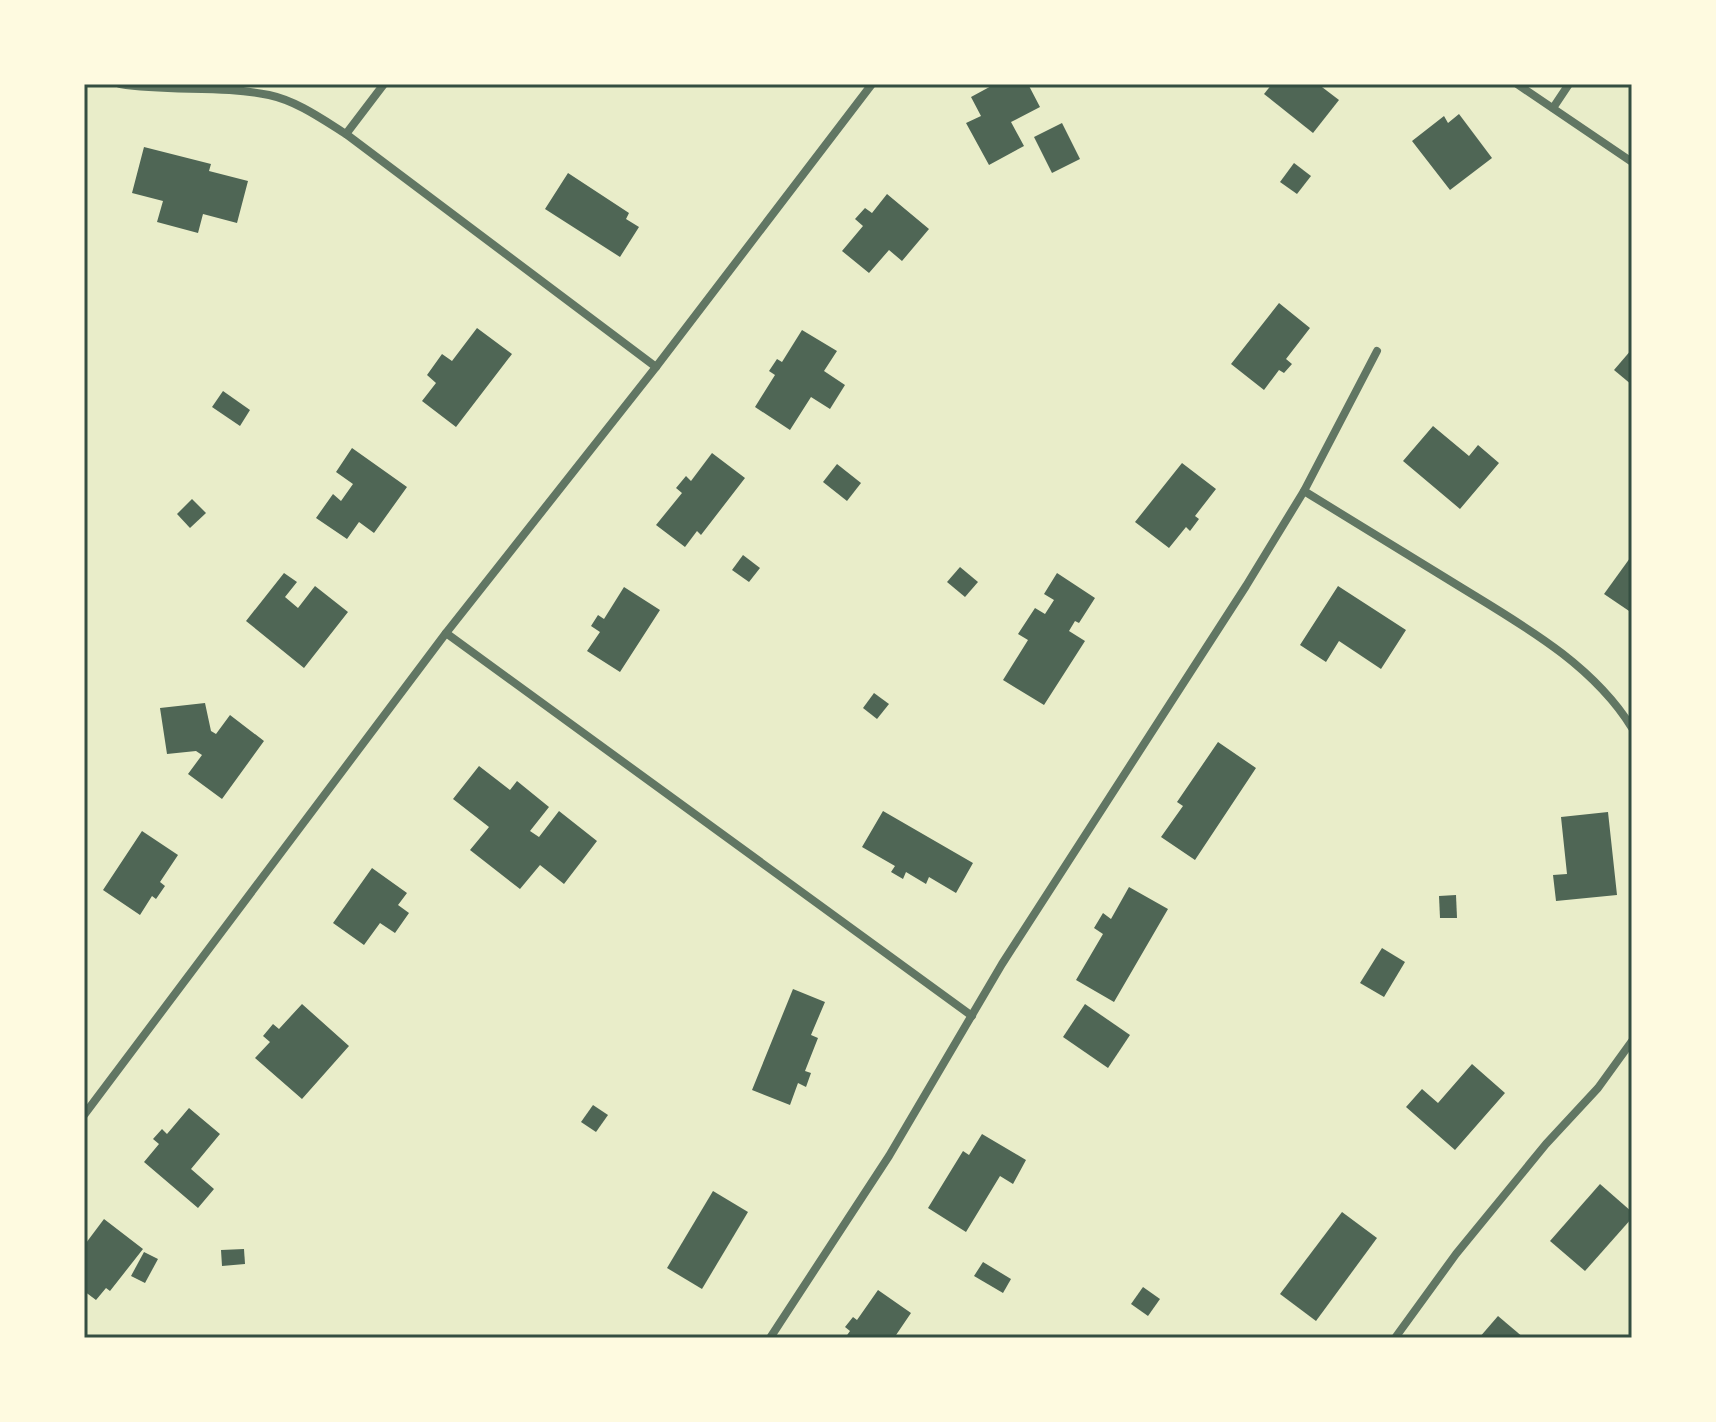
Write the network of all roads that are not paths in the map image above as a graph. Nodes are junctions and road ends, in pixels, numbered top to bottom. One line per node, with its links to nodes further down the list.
1 (120, 84): 7 (street)
2 (384, 84): 7 (street)
3 (872, 84): 10 (street)
4 (1517, 84): 6 (street)
5 (1569, 84): 6 (street)
6 (1553, 108): 8 (street)
7 (346, 134): 10 (street)
8 (1632, 162)
9 (1377, 351): 11 (street)
10 (656, 367): 12 (street)
11 (1304, 491): 13 (street); 14 (street)
12 (446, 633): 14 (street); 16 (street)
13 (1632, 728)
14 (972, 1016): 17 (street)
15 (1632, 1041): 18 (street)
16 (84, 1115)
17 (770, 1338)
18 (1395, 1338)

